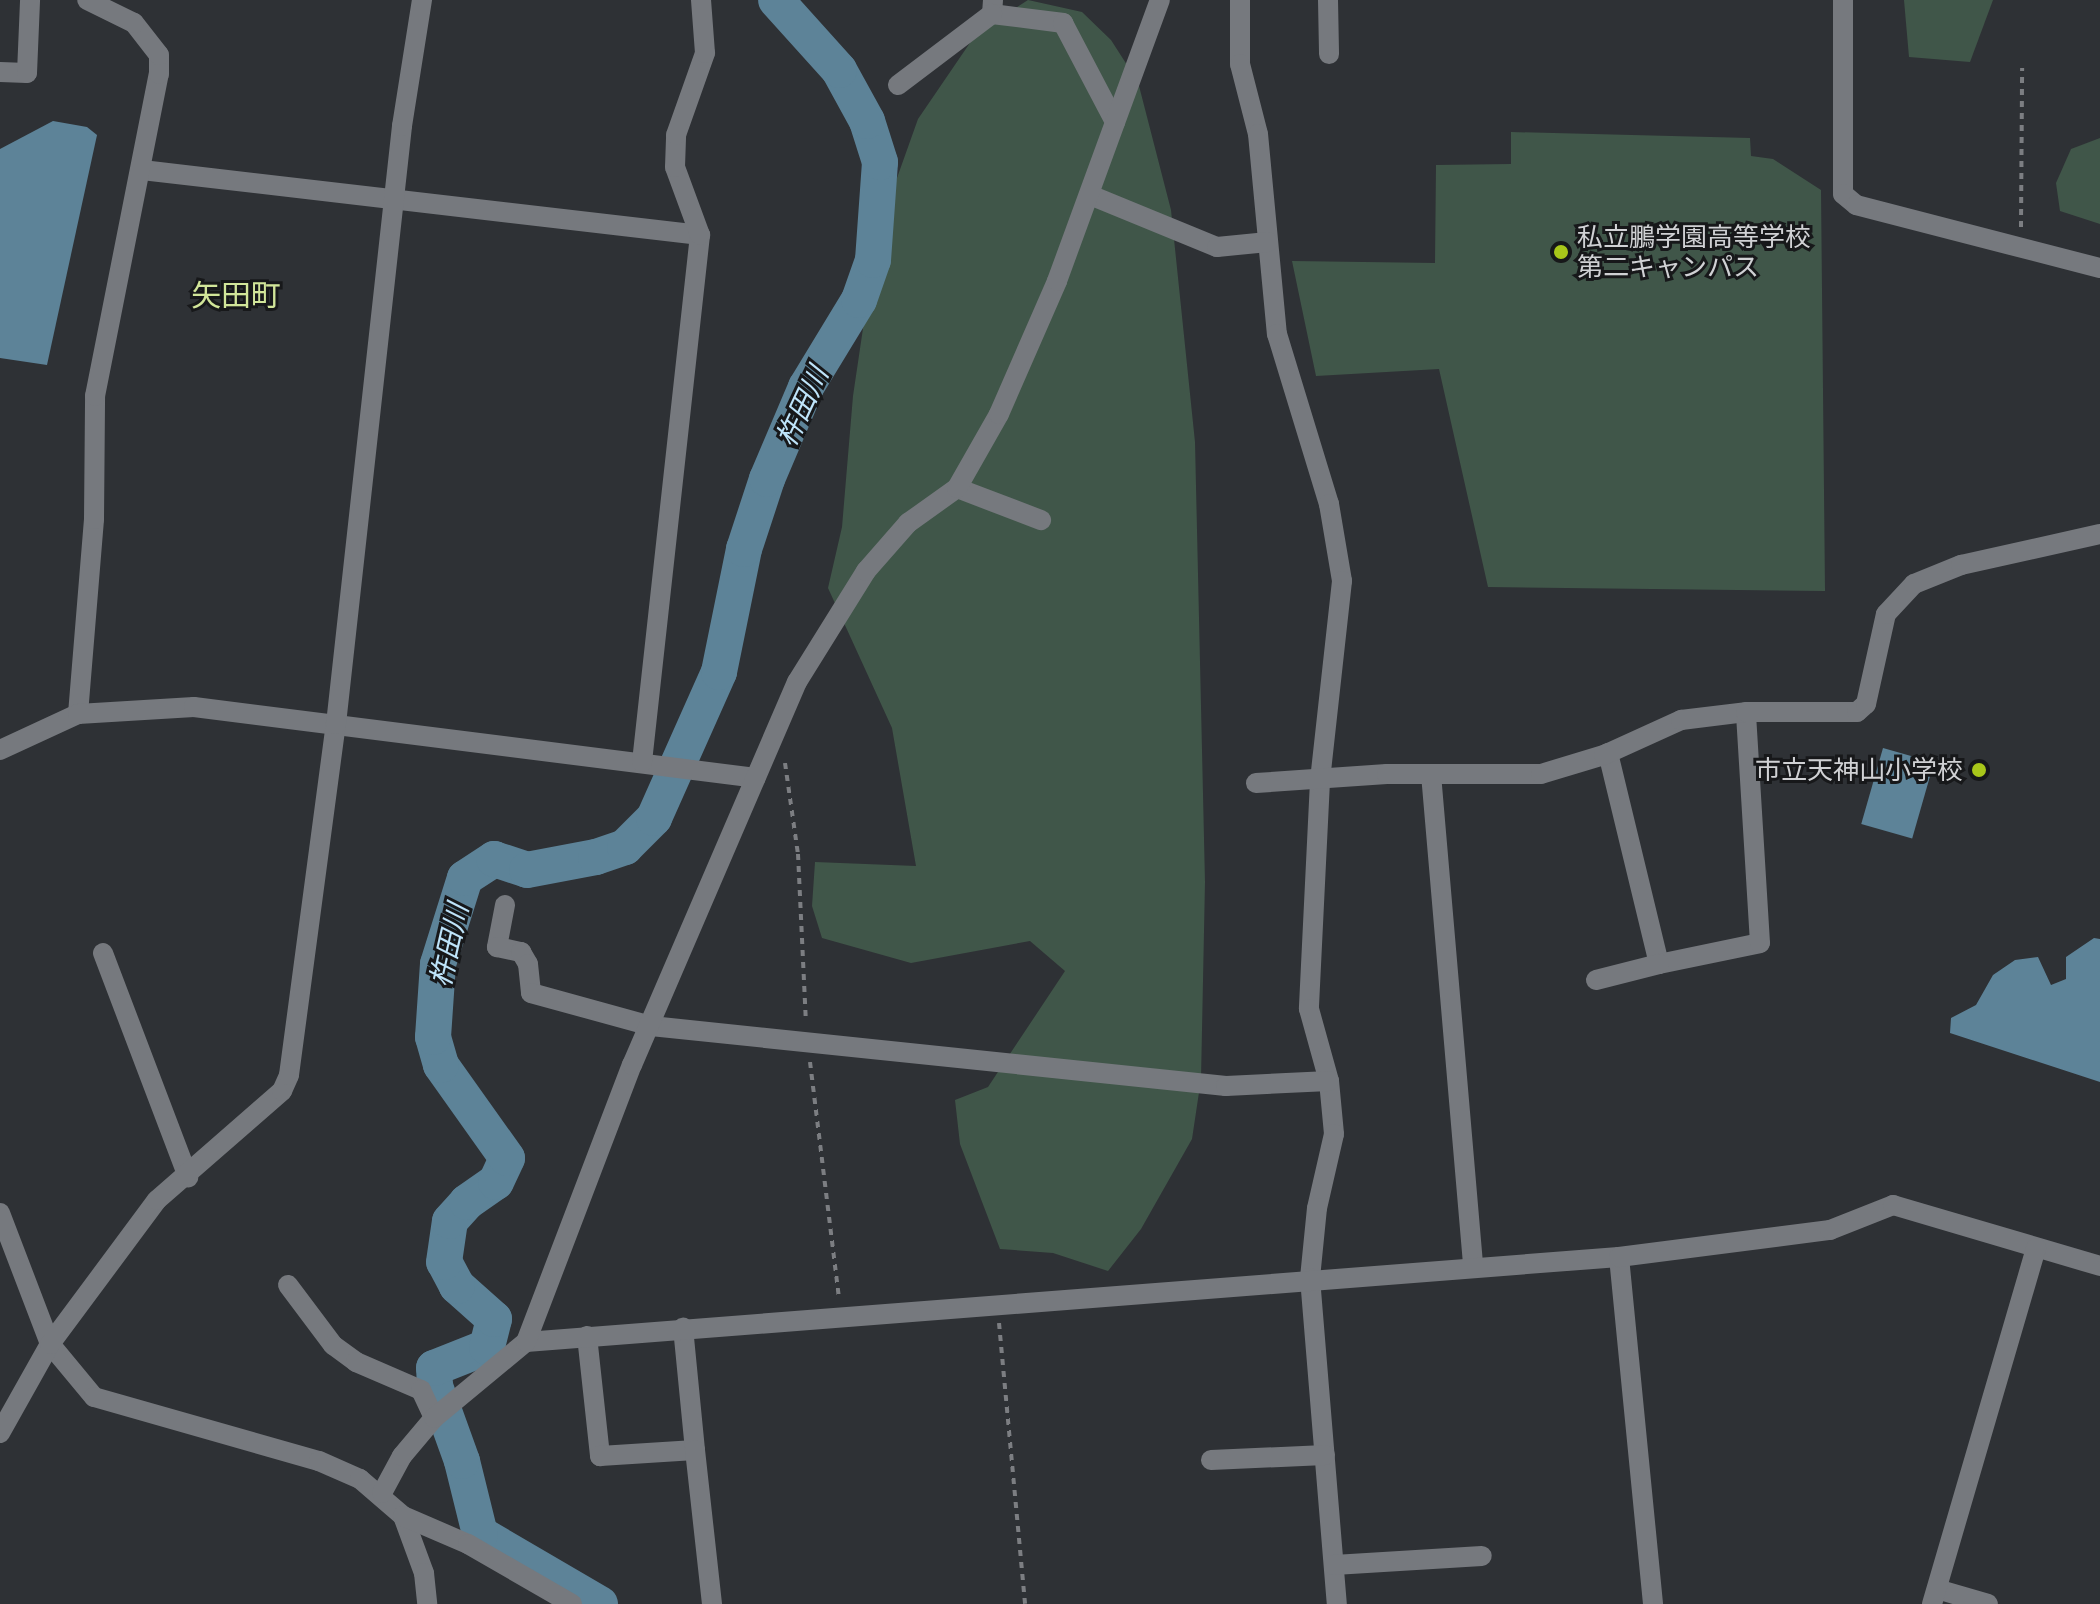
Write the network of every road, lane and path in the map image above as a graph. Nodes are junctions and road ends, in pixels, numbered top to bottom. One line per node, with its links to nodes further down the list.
1 (30, 0): 12 (street)
2 (87, 0): 15 (street)
3 (422, 0): 17 (street)
4 (701, 0): 18 (street)
5 (1160, 0): 14 (street)
6 (1240, 0): 19 (street)
7 (1328, 0): 10 (street)
8 (1843, 0): 20 (street)
9 (993, 7): 13 (street); 14 (street)
10 (1329, 54)
11 (2022, 68): 20 (path)
12 (0, 72)
13 (898, 85)
14 (1115, 122): 16 (street)
15 (142, 170): 17 (street); 26 (street)
16 (1090, 195): 19 (street); 22 (street)
17 (396, 199): 18 (street); 27 (street)
18 (700, 235): 31 (street)
19 (1268, 242): 34 (street)
20 (2021, 246): 21 (street)
21 (2100, 268)
22 (957, 488): 23 (street); 28 (street)
23 (1041, 520)
24 (2100, 534): 25 (street)
25 (1746, 712): 30 (street); 38 (street)
26 (78, 714): 27 (street); 29 (street)
27 (336, 724): 31 (street); 43 (street)
28 (779, 724): 33 (street); 41 (path)
29 (0, 750)
30 (1608, 753): 32 (street); 38 (street)
31 (642, 762): 33 (street)
32 (1431, 774): 34 (street); 48 (street)
33 (756, 778): 40 (street)
34 (1320, 781): 35 (street); 42 (street)
35 (1256, 783)
36 (505, 905): 40 (street)
37 (103, 953): 43 (street)
38 (1659, 964): 39 (street)
39 (1596, 980)
40 (651, 1026): 41 (street); 55 (street)
41 (807, 1044): 42 (street); 52 (path)
42 (1329, 1081): 49 (street)
43 (188, 1177): 56 (street)
44 (0, 1213): 56 (street)
45 (2036, 1248): 46 (street); 47 (street); 66 (street)
46 (1619, 1257): 48 (street); 72 (street)
47 (2100, 1266)
48 (1473, 1267): 49 (street)
49 (1310, 1278): 51 (street); 60 (street)
50 (288, 1285): 57 (street)
51 (998, 1305): 52 (street); 70 (path)
52 (841, 1314): 53 (street)
53 (683, 1328): 54 (street); 59 (street)
54 (587, 1336): 55 (street); 59 (street)
55 (526, 1342): 57 (street)
56 (50, 1344): 58 (street); 62 (street)
57 (441, 1411): 62 (street)
58 (0, 1433)
59 (695, 1450): 69 (street)
60 (1325, 1455): 61 (street); 65 (street)
61 (1211, 1460)
62 (382, 1493): 63 (street)
63 (403, 1516): 67 (street); 68 (street)
64 (1482, 1556): 65 (street)
65 (1334, 1565): 71 (street)
66 (1934, 1597): 73 (street)
67 (567, 1602)
68 (427, 1604)
69 (712, 1604)
70 (1025, 1604)
71 (1337, 1604)
72 (1653, 1604)
73 (1988, 1604)

